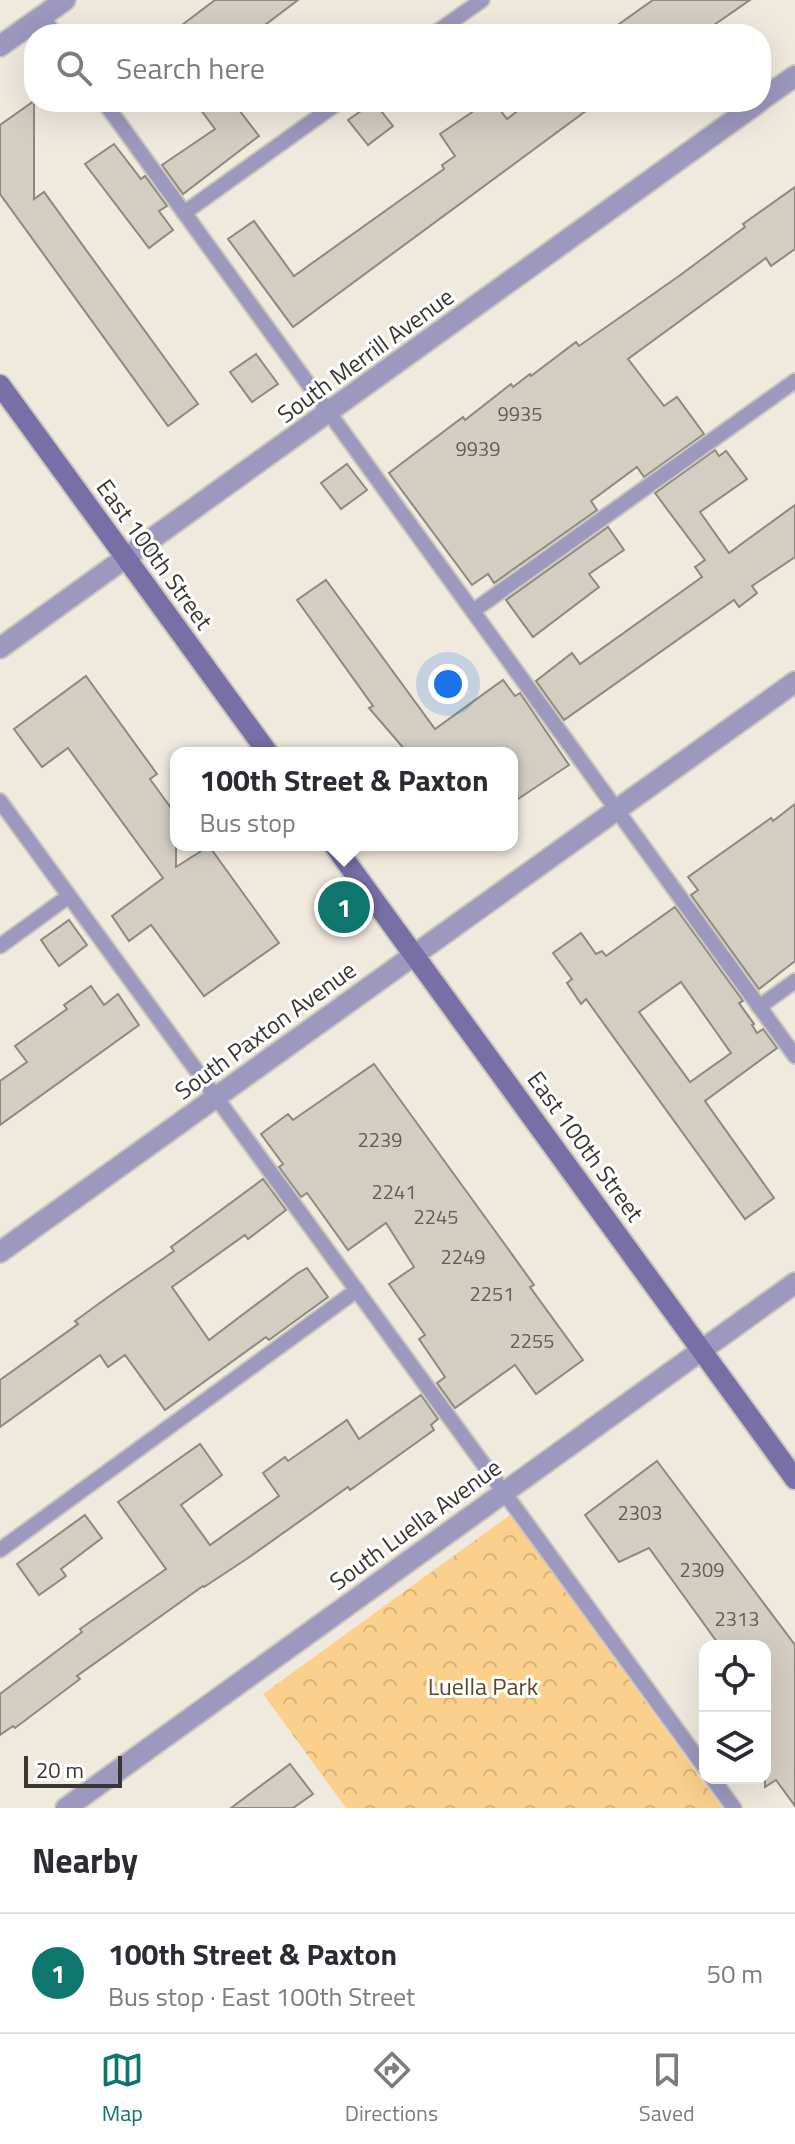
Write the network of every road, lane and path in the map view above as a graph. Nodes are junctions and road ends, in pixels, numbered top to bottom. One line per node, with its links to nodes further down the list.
1 (65, 0): 3 (street)
2 (482, 0): 6 (lane)
3 (42, 16): 4 (street); 5 (lane)
4 (31, 24)
5 (48, 24)
6 (448, 24)
7 (24, 29): 8 (street)
8 (0, 46)
9 (795, 76): 10 (street, South Merrill Avenue)
10 (771, 93)
11 (111, 112): 14 (lane)
12 (325, 112): 14 (lane)
13 (745, 112): 17 (street, South Merrill Avenue)
14 (184, 213): 17 (lane)
15 (795, 381): 19 (lane)
16 (0, 385): 18 (main road, East 100th Street)
17 (329, 412): 18 (street, South Merrill Avenue); 19 (lane)
18 (126, 558): 20 (street, South Merrill Avenue); 22 (main road, East 100th Street)
19 (473, 611): 24 (lane)
20 (0, 648)
21 (795, 682): 24 (street, South Paxton Avenue)
22 (264, 747)
23 (0, 801): 26 (lane)
24 (617, 810): 28 (street, South Paxton Avenue); 30 (lane)
25 (338, 851): 28 (main road, East 100th Street)
26 (69, 896): 27 (lane); 32 (lane)
27 (0, 946)
28 (414, 954): 32 (street, South Paxton Avenue); 36 (main road, East 100th Street)
29 (795, 981): 30 (lane)
30 (759, 1007): 31 (lane)
31 (795, 1056)
32 (216, 1097): 33 (street, South Paxton Avenue); 35 (lane)
33 (0, 1252)
34 (795, 1283): 36 (street, South Luella Avenue)
35 (357, 1290): 38 (lane); 39 (lane)
36 (701, 1350): 37 (main road, East 100th Street); 38 (street, South Luella Avenue)
37 (795, 1479)
38 (504, 1492): 40 (lane); 42 (street, South Luella Avenue)
39 (0, 1550)
40 (699, 1760)
41 (716, 1784): 43 (lane)
42 (66, 1808)
43 (734, 1808)

